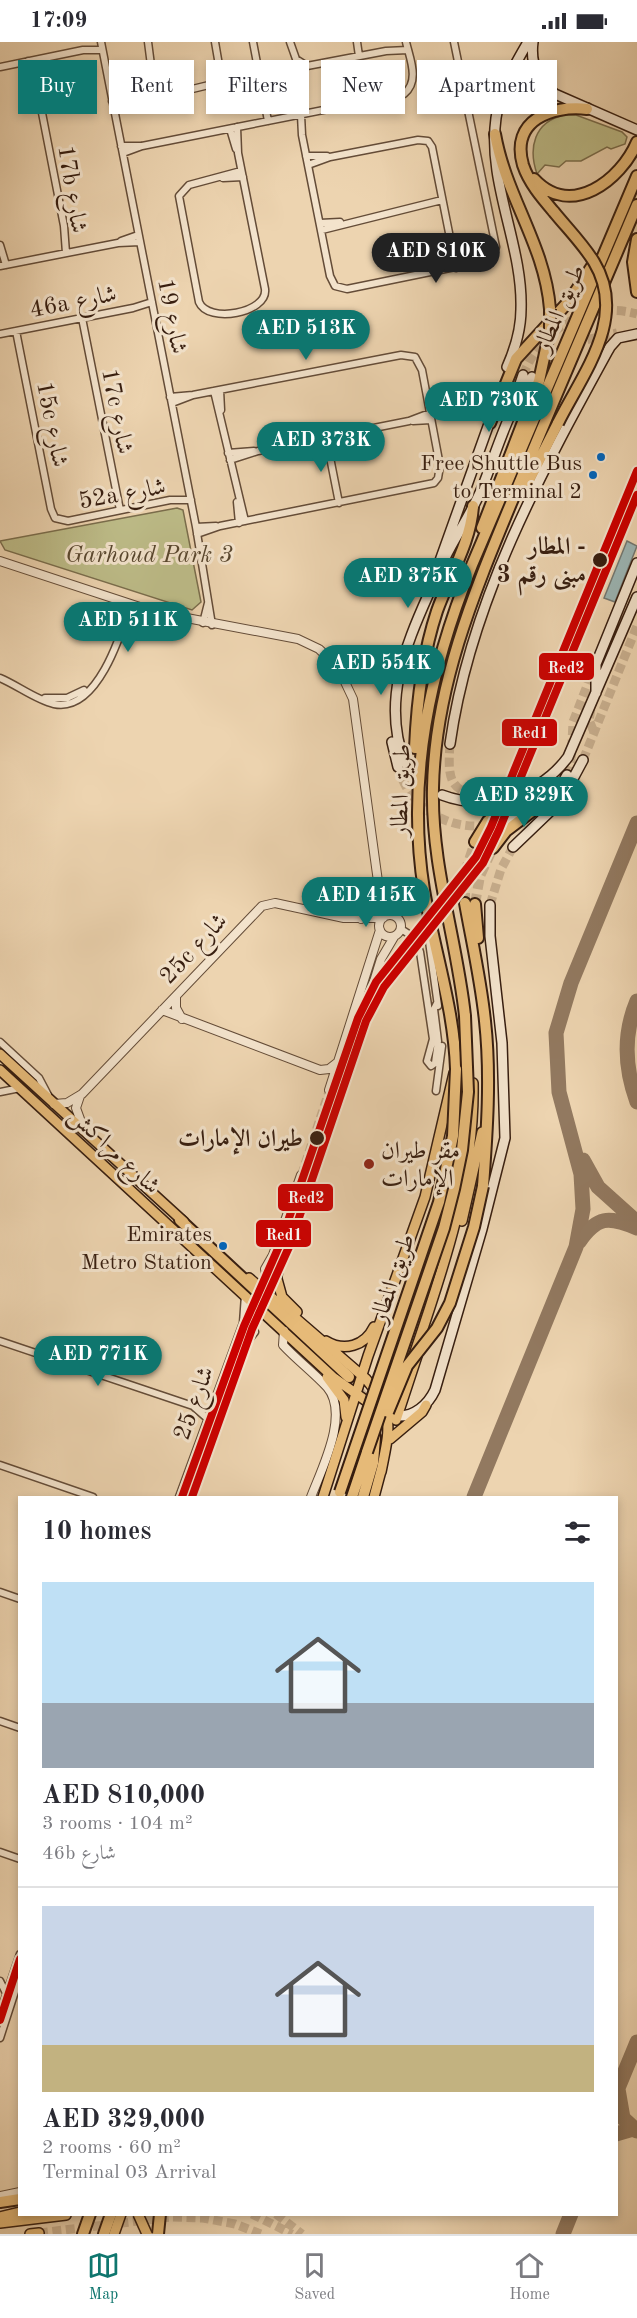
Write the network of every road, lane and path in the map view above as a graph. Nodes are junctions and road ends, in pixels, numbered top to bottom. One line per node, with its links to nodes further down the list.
1 (148, 42): 13 (street)
2 (215, 42): 17 (street)
3 (253, 42): 22 (street)
4 (290, 42): 11 (street)
5 (359, 42): 11 (street)
6 (454, 42): 42 (street)
7 (528, 42): 25 (main road)
8 (533, 42): 18 (main road)
9 (101, 45): 12 (street); 16 (street, شارع 19)
10 (407, 45): 11 (street); 21 (street)
11 (362, 56)
12 (31, 60)
13 (151, 60)
14 (18, 63): 15 (street)
15 (0, 67)
16 (109, 84)
17 (194, 89)
18 (587, 109): 24 (main road); 30 (highway)
19 (42, 114): 40 (street, 17b شارع)
20 (115, 114): 27 (street, شارع 19)
21 (298, 115): 22 (street); 28 (street)
22 (268, 121): 23 (street)
23 (233, 128): 27 (street); 32 (street)
24 (637, 130)
25 (495, 134): 54 (main road); 67 (highway, bridge)
26 (637, 142): 30 (highway)
27 (122, 149): 37 (street, شارع 19)
28 (306, 156): 29 (street); 31 (street)
29 (330, 157): 31 (street); 34 (street)
30 (523, 163): 64 (highway, bridge)
31 (308, 165): 36 (street)
32 (242, 174): 32 (street)
33 (636, 179): 54 (highway); 67 (highway, طريق المطار)
34 (443, 203): 36 (street); 42 (street)
35 (637, 205): 64 (highway, طريق المطار)
36 (321, 226): 42 (street)
37 (139, 238): 40 (street); 44 (street, شارع 19)
38 (637, 239): 43 (highway)
39 (0, 246): 41 (street)
40 (68, 253): 41 (street)
41 (2, 265)
42 (456, 268)
43 (637, 292)
44 (152, 304): 45 (street, 46a شارع); 52 (street, شارع 19)
45 (82, 318): 46 (street, 46a شارع); 60 (street, 17c شارع)
46 (16, 331): 48 (street, 46a شارع); 61 (street, 15c شارع)
47 (617, 333): 49 (main road)
48 (0, 334)
49 (637, 334): 74 (main road)
50 (528, 376): 59 (main road)
51 (217, 391): 52 (street); 53 (street); 56 (street)
52 (171, 400): 57 (street, شارع 19)
53 (431, 416): 55 (street); 58 (street)
54 (490, 423): 68 (main road)
55 (326, 437): 56 (street); 58 (street)
56 (229, 456): 62 (street)
57 (190, 496): 60 (street, 52a شارع); 63 (street, شارع 19)
58 (339, 503): 62 (street)
59 (474, 506): 68 (main road); 82 (highway)
60 (120, 510): 61 (street, 52a شارع)
61 (59, 520)
62 (242, 522): 63 (street)
63 (197, 530): 71 (street, شارع 19)
64 (495, 544): 101 (highway, طريق المطار)
65 (0, 561): 70 (street)
66 (637, 563): 73 (main road)
67 (472, 565): 82 (highway, طريق المطار)
68 (427, 597): 76 (main road)
69 (637, 597): 73 (main road)
70 (130, 606): 71 (street); 72 (street)
71 (207, 624): 88 (street)
72 (0, 678)
73 (597, 695): 81 (main road)
74 (450, 744)
75 (583, 760): 78 (main road)
76 (401, 765)
77 (567, 775): 79 (main road)
78 (572, 785): 79 (main road); 86 (main road)
79 (560, 787): 83 (main road)
80 (442, 795): 81 (main road)
81 (517, 797): 83 (main road); 85 (highway)
82 (418, 803): 91 (highway, طريق المطار)
83 (539, 806): 84 (main road); 87 (highway)
84 (503, 822)
85 (475, 842)
86 (513, 847)
87 (493, 848)
88 (380, 891): 92 (street); 93 (street); 94 (street)
89 (470, 904): 114 (highway)
90 (490, 905): 138 (main road)
91 (427, 908): 99 (street); 106 (highway, طريق المطار)
92 (383, 918): 93 (street); 94 (street, 25c شارع); 95 (street)
93 (398, 918): 96 (street)
94 (362, 919): 95 (street, 25c شارع); 98 (street, 25c شارع)
95 (379, 929): 97 (street); 105 (street)
96 (401, 929): 97 (street); 99 (street)
97 (394, 937): 113 (street)
98 (176, 996): 100 (street, 25c شارع); 102 (street)
99 (437, 1003): 110 (street)
100 (162, 1010): 102 (street); 112 (street, 25c شارع)
101 (465, 1017): 120 (main road); 144 (highway, طريق المطار, bridge)
102 (182, 1019): 105 (street)
103 (0, 1042): 115 (street)
104 (0, 1054): 115 (main road, شارع مراكش)
105 (338, 1062): 109 (street)
106 (456, 1069): 121 (main road); 147 (highway, طريق المطار, bridge)
107 (0, 1070): 108 (main road, شارع مراكش)
108 (20, 1088): 111 (street); 124 (main road, شارع مراكش)
109 (330, 1090)
110 (436, 1091)
111 (0, 1092)
112 (82, 1094): 115 (street, 25c شارع); 116 (street)
113 (339, 1094)
114 (487, 1096): 120 (main road); 144 (highway, bridge)
115 (52, 1103): 116 (main road, شارع مراكش)
116 (84, 1132): 119 (main road, شارع مراكش)
117 (311, 1172): 122 (street)
118 (301, 1175): 122 (street)
119 (180, 1220): 123 (main road, شارع مراكش); 134 (highway)
120 (451, 1238): 129 (main road)
121 (406, 1248): 125 (main road); 135 (main road)
122 (277, 1279): 127 (main road)
123 (264, 1290): 127 (main road); 133 (main road)
124 (245, 1294): 126 (street, شارع 25); 128 (main road, شارع مراكش)
125 (387, 1304): 127 (main road); 133 (main road)
126 (243, 1323): 131 (street, شارع 25); 131 (street, شارع 25)
127 (309, 1325)
128 (284, 1331): 132 (main road, شارع مراكش); 151 (street)
129 (422, 1332): 137 (main road); 139 (main road)
130 (0, 1341): 140 (street)
131 (231, 1364): 140 (street, شارع 25); 150 (street, شارع 25)
132 (322, 1367): 136 (main road, شارع مراكش); 141 (main road)
133 (362, 1375): 135 (main road); 136 (main road)
134 (349, 1377)
135 (370, 1384): 137 (main road)
136 (360, 1397): 137 (main road); 139 (main road, شارع مراكش); 141 (main road)
137 (380, 1400): 139 (main road)
138 (426, 1405): 139 (main road); 143 (main road)
139 (389, 1413): 143 (main road); 146 (main road)
140 (208, 1419): 149 (street, شارع 25)
141 (345, 1426): 152 (main road)
142 (375, 1437): 154 (highway)
143 (390, 1439): 146 (main road)
144 (367, 1452): 153 (highway, طريق المطار)
145 (0, 1465): 148 (street)
146 (381, 1472): 155 (main road)
147 (340, 1495)
148 (90, 1496)
149 (179, 1496)
150 (187, 1496)
151 (311, 1496)
152 (324, 1496)
153 (352, 1496)
154 (363, 1496)
155 (374, 1496)
156 (0, 1592): 157 (street)
157 (18, 1598)
158 (0, 1721): 159 (street)
159 (18, 1727)
160 (0, 1852): 161 (street)
161 (18, 1858)
162 (16, 1975): 163 (street); 164 (street); 166 (street)
163 (0, 1980): 164 (street)
164 (6, 1993): 165 (street)
165 (0, 2013)
166 (0, 2038)
167 (18, 2192): 168 (street)
168 (0, 2196)
169 (18, 2199): 170 (highway)
170 (0, 2202)
171 (18, 2212): 178 (main road)
172 (58, 2216): 179 (main road)
173 (89, 2216): 180 (highway)
174 (110, 2216): 181 (highway)
175 (120, 2216): 182 (main road)
176 (139, 2216): 183 (main road, bridge)
177 (160, 2216): 184 (highway, bridge)
178 (0, 2217)
179 (0, 2223)
180 (83, 2234)
181 (104, 2234)
182 (114, 2234)
183 (147, 2234)
184 (158, 2234)

